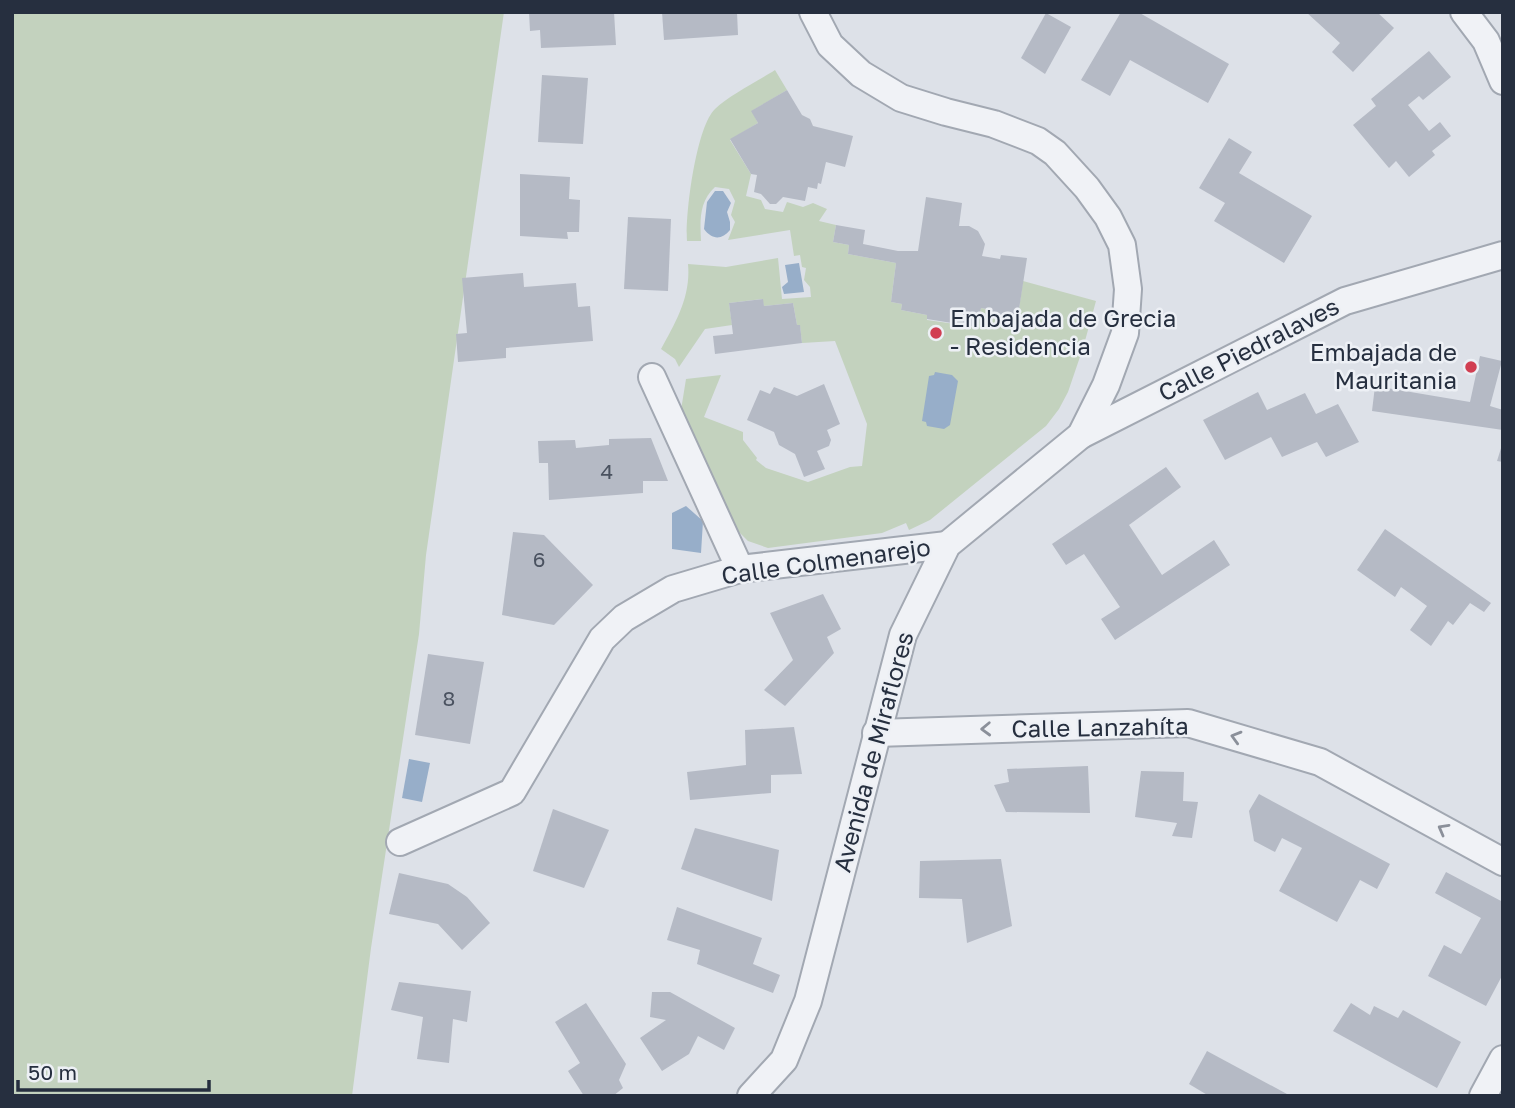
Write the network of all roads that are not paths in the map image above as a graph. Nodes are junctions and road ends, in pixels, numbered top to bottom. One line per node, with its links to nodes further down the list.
1 (813, 12): 6 (street, Avenida de Miraflores)
2 (1464, 12): 3 (street)
3 (1503, 80)
4 (1503, 255): 6 (street, Calle Piedralaves)
5 (652, 377): 8 (street)
6 (1081, 435): 7 (street, Avenida de Miraflores)
7 (947, 545): 8 (street, Calle Colmenarejo); 9 (street, Avenida de Miraflores)
8 (740, 569): 10 (street, Calle Colmenarejo)
9 (876, 733): 11 (street, Calle Lanzahíta, one-way to 9); 13 (street, Avenida de Miraflores)
10 (400, 842)
11 (1503, 862)
12 (1503, 1059): 14 (street)
13 (751, 1096)
14 (1483, 1096)

